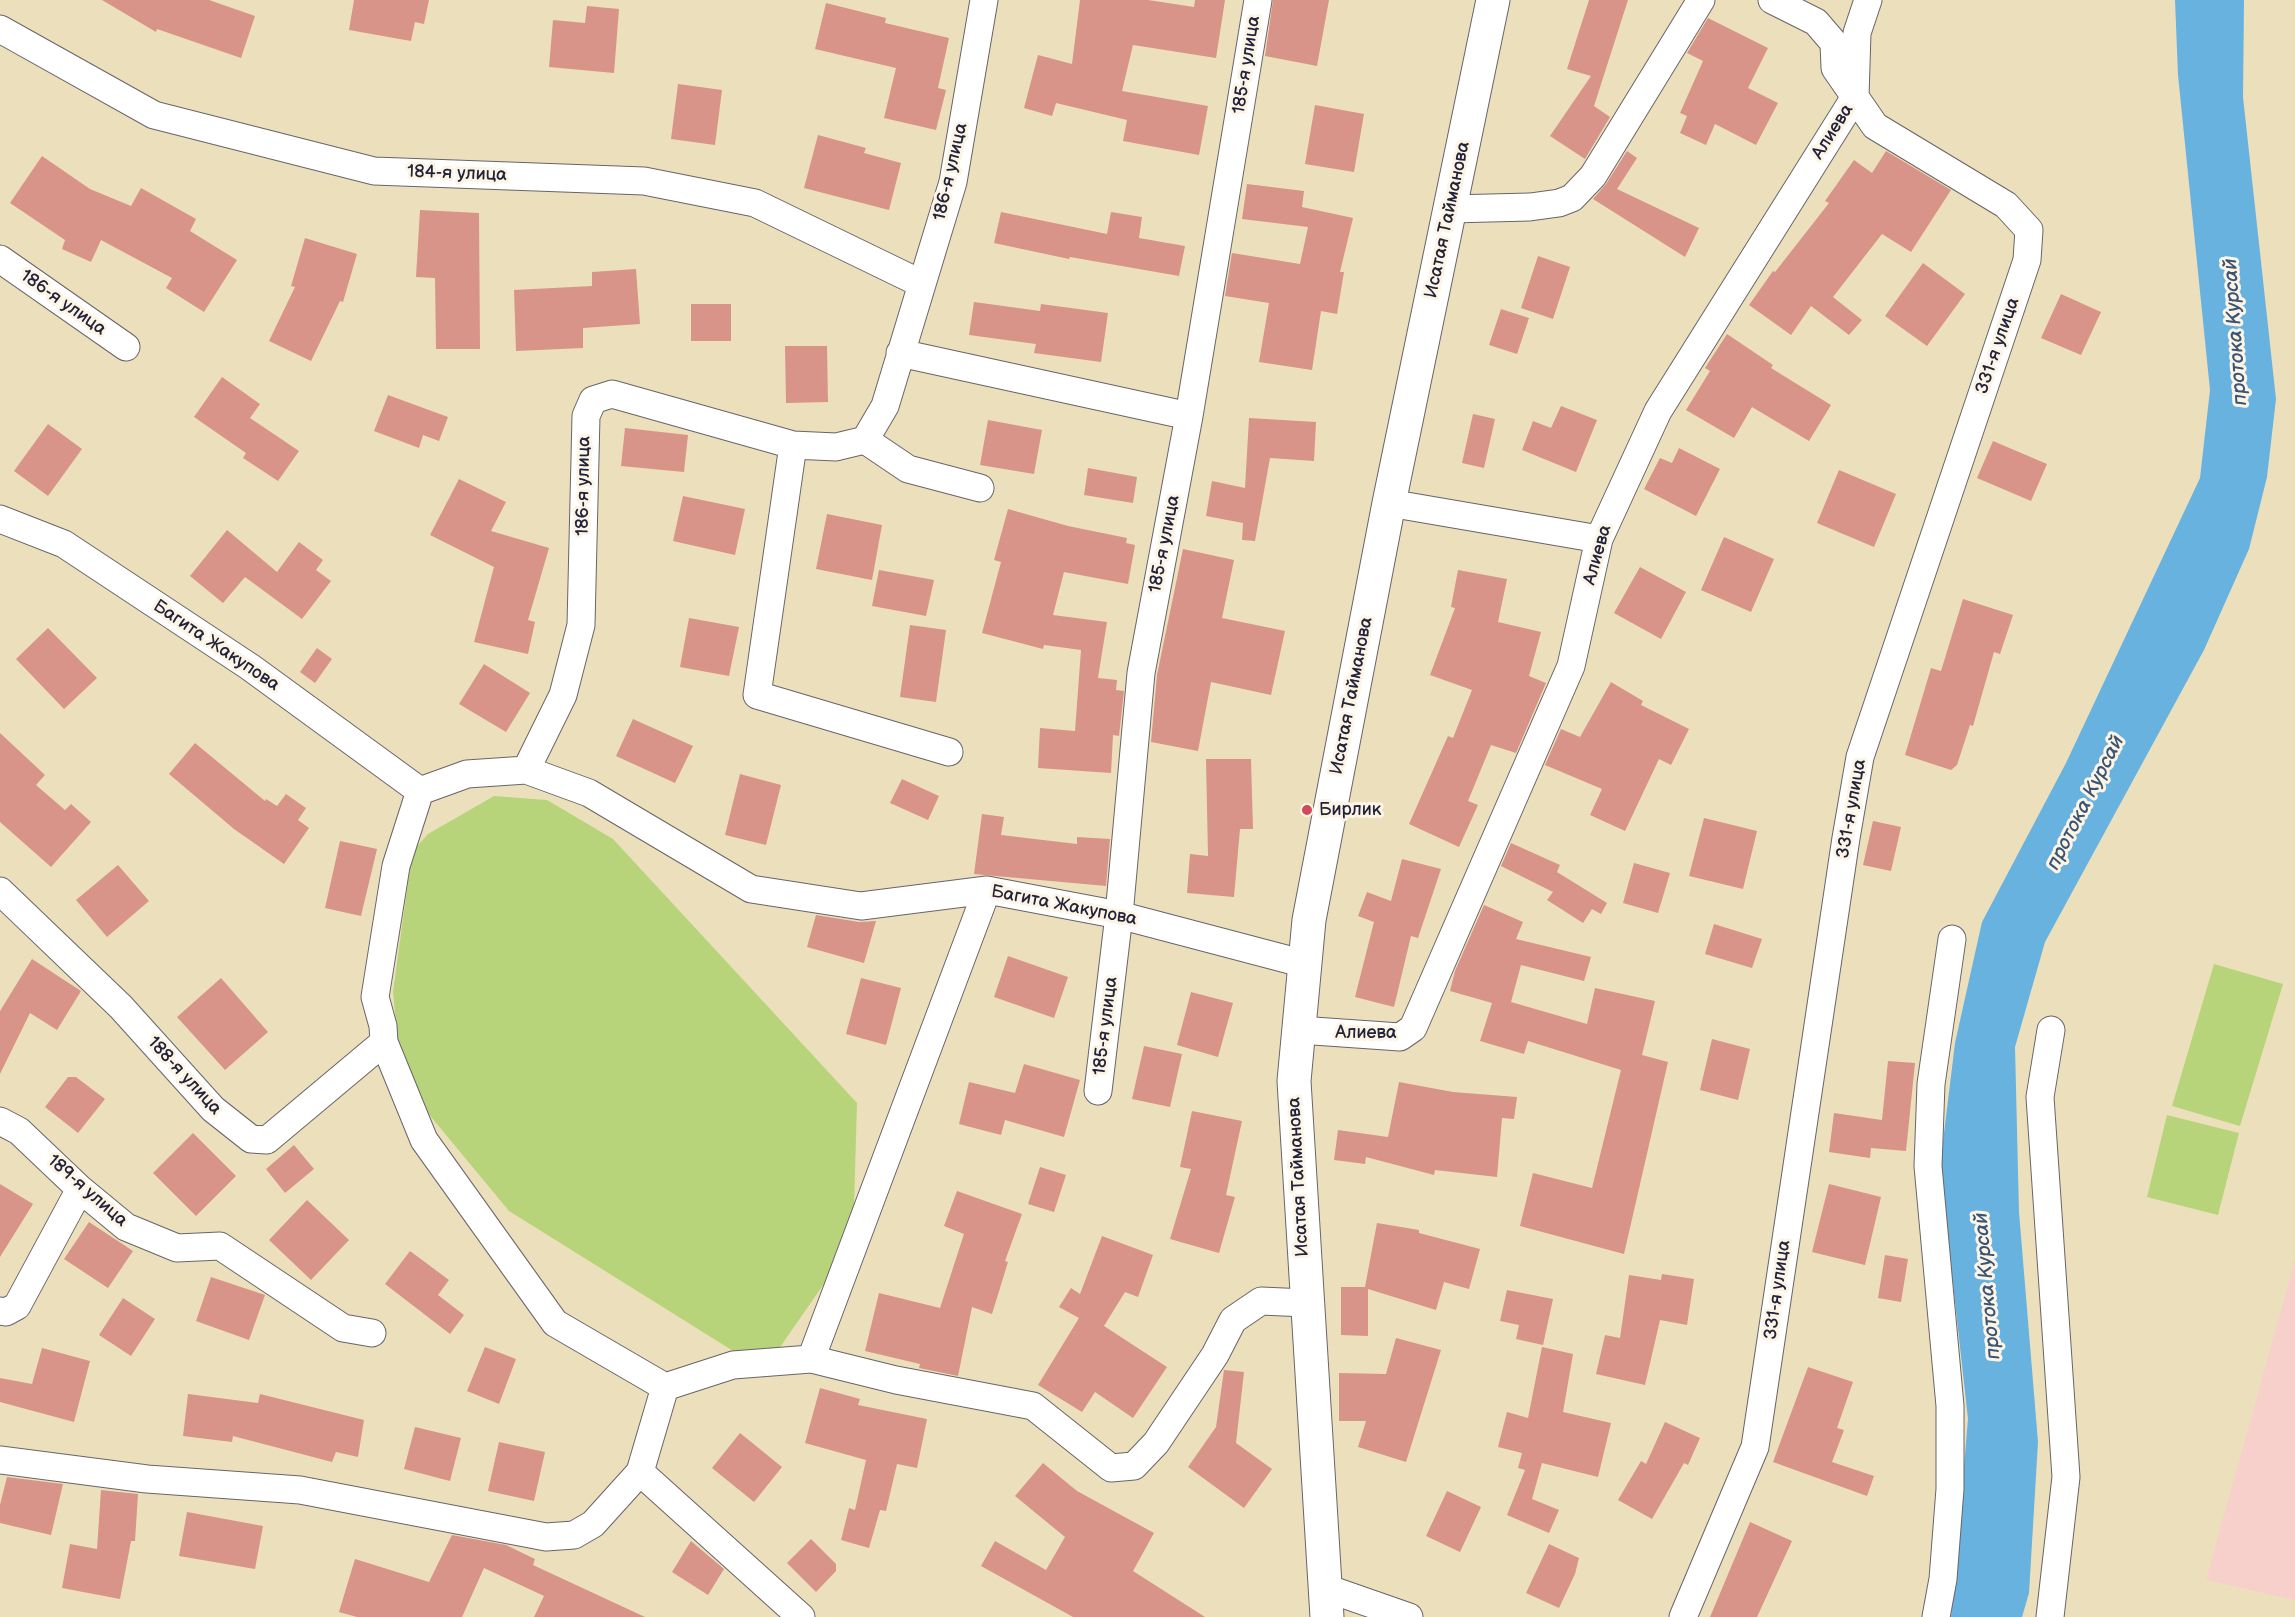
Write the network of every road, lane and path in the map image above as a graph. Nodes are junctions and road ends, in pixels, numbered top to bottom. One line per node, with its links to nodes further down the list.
1 (984, 0): 11 (street, 186-я улица)
2 (1258, 0): 14 (street, 185-я улица)
3 (1493, 0): 9 (street, Исатая Тайманова)
4 (1701, 0): 9 (street)
5 (1772, 0): 8 (street, 331-я улица)
6 (1868, 0): 8 (street, Алиева)
7 (0, 29): 11 (street, 184-я улица)
8 (1855, 97): 20 (street, Алиева); 45 (street, 331-я улица)
9 (1450, 209): 18 (street, Исатая Тайманова)
10 (0, 259): 12 (street, 186-я улица)
11 (922, 284): 13 (street, 186-я улица)
12 (126, 347)
13 (900, 353): 14 (street); 15 (street, 186-я улица)
14 (1189, 416): 26 (street, 185-я улица)
15 (865, 440): 16 (street, 186-я улица); 17 (street)
16 (793, 445): 21 (street); 22 (street, 186-я улица)
17 (980, 488)
18 (1389, 503): 20 (street); 28 (street, Исатая Тайманова)
19 (0, 519): 23 (street, Багита Жакупова)
20 (1599, 539): 29 (street, Алиева)
21 (950, 752)
22 (526, 770): 23 (street); 24 (street, Багита Жакупова)
23 (420, 791): 31 (street)
24 (987, 890): 26 (street, Багита Жакупова); 38 (street)
25 (0, 891): 31 (street, 188-я улица)
26 (1119, 915): 28 (street, Багита Жакупова); 32 (street, 185-я улица)
27 (1953, 939): 46 (street)
28 (1305, 964): 29 (street, Исатая Тайманова)
29 (1299, 1030): 35 (street, Исатая Тайманова)
30 (2051, 1030): 47 (street)
31 (384, 1042): 39 (street)
32 (1098, 1091)
33 (0, 1121): 34 (street, 189-я улица)
34 (80, 1189): 36 (street); 37 (street, 189-я улица)
35 (1306, 1303): 38 (street); 42 (street, Исатая Тайманова)
36 (0, 1311)
37 (372, 1333)
38 (811, 1359): 39 (street)
39 (665, 1387): 41 (street)
40 (0, 1460): 41 (street)
41 (640, 1472): 43 (street)
42 (1325, 1602): 44 (street)
43 (801, 1617)
44 (1409, 1617)
45 (1683, 1617)
46 (1936, 1617)
47 (2050, 1617)

